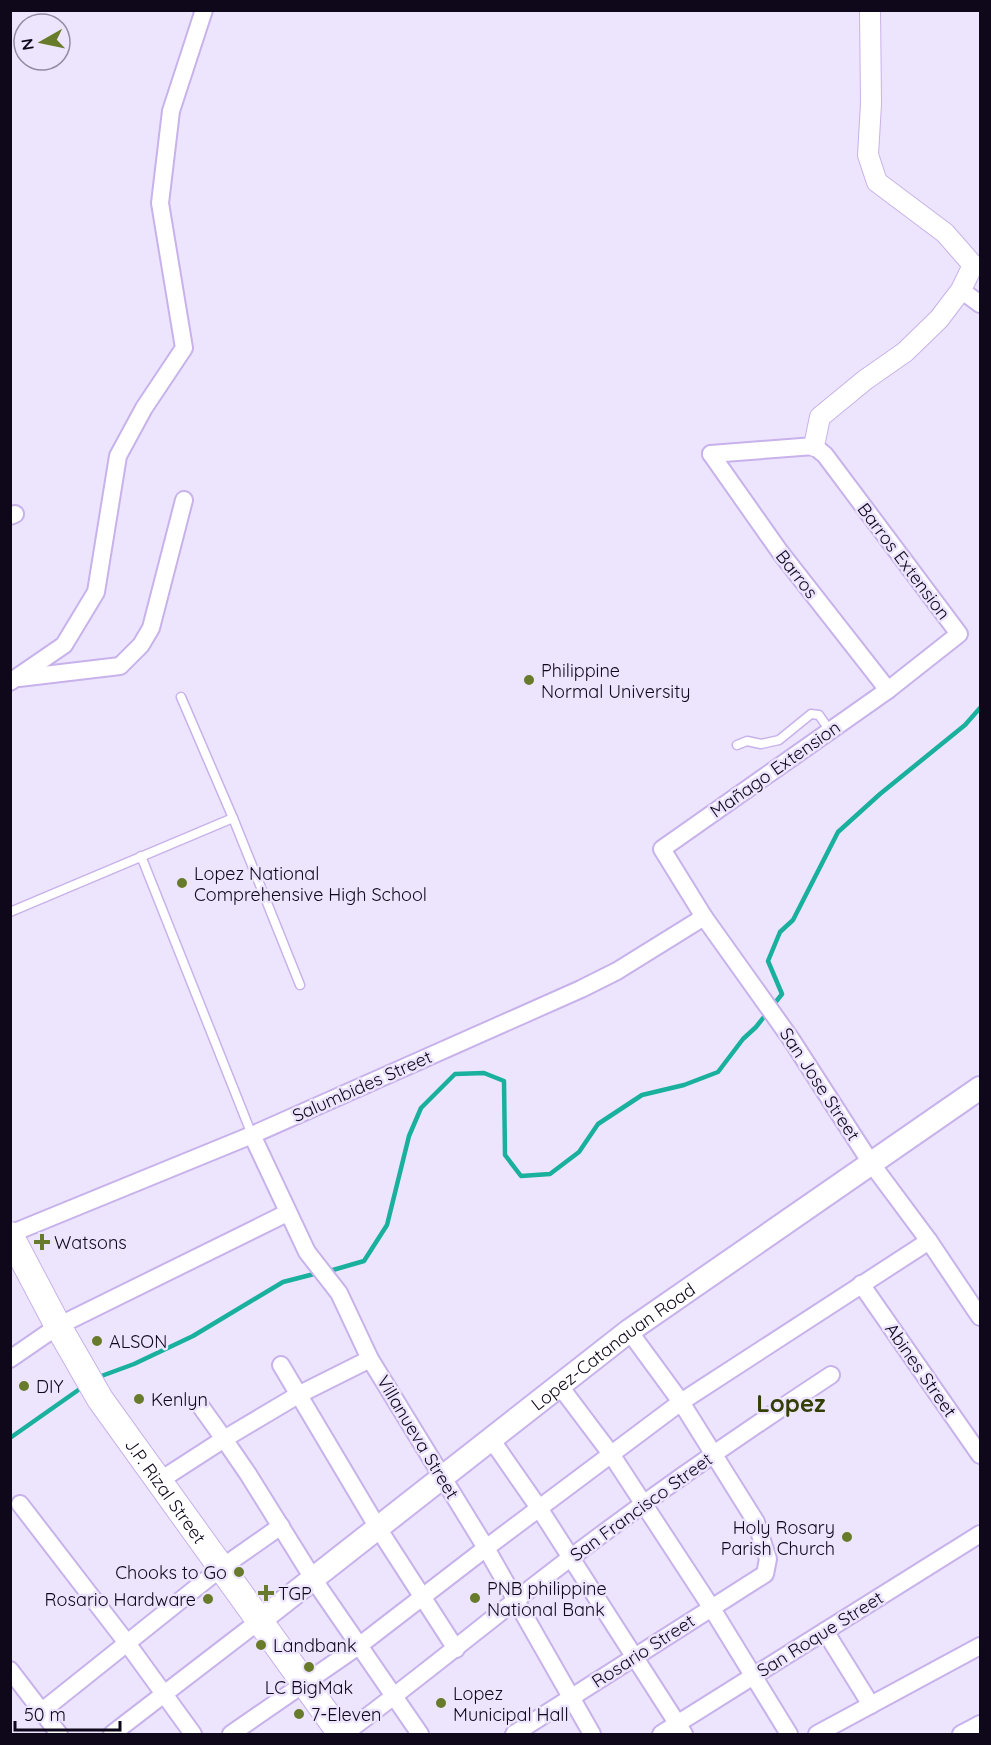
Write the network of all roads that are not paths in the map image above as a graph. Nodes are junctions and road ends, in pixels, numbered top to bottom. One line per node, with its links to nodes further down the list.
1 (204, 10): 7 (street)
2 (870, 10): 3 (street)
3 (961, 290): 4 (street); 5 (street)
4 (981, 304)
5 (814, 446): 8 (street, Barros Extension); 8 (street, Barros)
6 (184, 500): 7 (street)
7 (13, 680)
8 (888, 690): 10 (street, Mañago Extension)
9 (181, 697): 12 (lane)
10 (830, 731): 11 (lane); 13 (street, Mañago Extension)
11 (737, 745)
12 (233, 818): 14 (lane); 17 (lane)
13 (662, 849): 16 (street, San Jose Street)
14 (141, 856): 15 (lane); 19 (lane)
15 (10, 912)
16 (704, 917): 19 (street, Salumbides Street); 20 (street, San Jose Street)
17 (300, 985)
18 (981, 1088): 20 (main road, Lopez-Catanauan Road)
19 (252, 1135): 21 (street, Villanueva Street); 22 (street, Salumbides Street)
20 (872, 1163): 23 (street, San Jose Street); 27 (main road, Lopez-Catanauan Road)
21 (287, 1213): 26 (street); 29 (street, Villanueva Street)
22 (10, 1234): 26 (main road, J.P. Rizal Street)
23 (929, 1241): 24 (street); 25 (street, San Jose Street)
24 (861, 1284): 34 (street); 40 (street, Abines Street)
25 (981, 1317)
26 (58, 1326): 28 (street); 42 (main road, J.P. Rizal Street)
27 (629, 1331): 32 (main road, Lopez-Catanauan Road); 34 (street, Rosario Street)
28 (10, 1359)
29 (370, 1359): 33 (street); 41 (street, Villanueva Street)
30 (281, 1365): 33 (street)
31 (831, 1375): 38 (street, San Francisco Street)
32 (559, 1385): 36 (main road, Lopez-Catanauan Road); 39 (street)
33 (298, 1395): 37 (street); 47 (street)
34 (681, 1402): 38 (street, Rosario Street); 39 (street)
35 (199, 1404): 37 (street)
36 (491, 1438): 41 (main road, Lopez-Catanauan Road); 45 (street)
37 (224, 1439): 42 (street); 46 (street)
38 (714, 1453): 44 (street, San Francisco Street); 55 (street, Rosario Street)
39 (610, 1454): 44 (street); 45 (street)
40 (981, 1455)
41 (442, 1476): 47 (main road, Lopez-Catanauan Road); 49 (street, Villanueva Street)
42 (159, 1481): 51 (main road, J.P. Rizal Street)
43 (20, 1504): 58 (street)
44 (644, 1505): 50 (street, San Francisco Street); 55 (street)
45 (539, 1508): 49 (street); 50 (street)
46 (281, 1526): 51 (street); 52 (street)
47 (378, 1528): 52 (main road, Lopez-Catanauan Road); 53 (street)
48 (981, 1534): 57 (street, San Roque Street)
49 (486, 1548): 53 (street); 54 (street, Villanueva Street)
50 (571, 1559): 54 (street, San Francisco Street); 62 (street)
51 (221, 1568): 56 (main road, J.P. Rizal Street); 58 (street)
52 (314, 1580): 56 (main road, Lopez-Catanauan Road); 59 (street)
53 (423, 1598): 59 (street); 61 (street)
54 (516, 1600): 61 (street, San Francisco Street); 68 (street, Villanueva Street)
55 (711, 1606): 62 (street, Rosario Street); 64 (street)
56 (260, 1621): 65 (main road, J.P. Rizal Street); 66 (street)
57 (825, 1631): 64 (street, San Roque Street); 69 (street)
58 (127, 1643): 66 (street); 70 (street)
59 (360, 1645): 65 (street); 67 (street)
60 (981, 1646): 69 (street)
61 (456, 1649): 67 (street, San Francisco Street)
62 (634, 1657): 68 (street, Rosario Street); 72 (street)
63 (10, 1670): 70 (street)
64 (752, 1677): 72 (street, San Roque Street); 82 (street)
65 (305, 1683): 76 (street); 77 (main road, J.P. Rizal Street)
66 (165, 1695): 74 (street); 75 (street)
67 (395, 1696): 77 (street, San Francisco Street); 78 (street)
68 (571, 1700): 79 (street, Rosario Street); 80 (street, Villanueva Street)
69 (871, 1705): 83 (street)
70 (42, 1711): 73 (street)
71 (981, 1724): 84 (street)
72 (681, 1729): 81 (street, San Roque Street)
73 (59, 1734)
74 (112, 1734)
75 (193, 1734)
76 (231, 1734)
77 (343, 1734)
78 (420, 1734)
79 (514, 1734)
80 (592, 1734)
81 (661, 1734)
82 (789, 1734)
83 (817, 1734)
84 (961, 1734)

